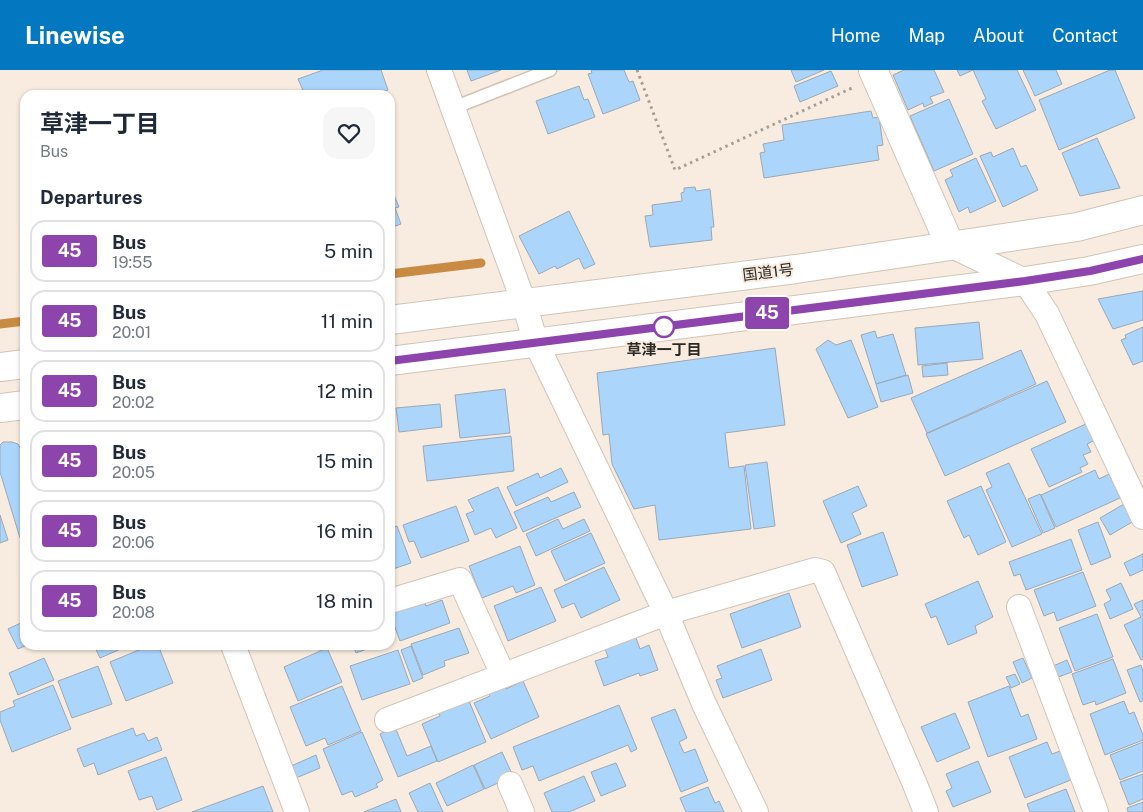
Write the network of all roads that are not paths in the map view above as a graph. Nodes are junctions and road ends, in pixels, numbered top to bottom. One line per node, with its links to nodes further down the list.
1 (439, 70): 4 (street)
2 (550, 70): 4 (lane)
3 (874, 74): 6 (main road)
4 (452, 108): 9 (street)
5 (1143, 210): 6 (main road, 国道1号)
6 (950, 245): 8 (street); 9 (main road, 国道1号)
7 (1143, 259): 8 (main road)
8 (1025, 281): 11 (main road); 17 (street)
9 (524, 303): 10 (main road, 国道1号); 11 (street)
10 (395, 319)
11 (536, 343): 12 (main road); 20 (street)
12 (395, 360)
13 (20, 365): 14 (main road)
14 (0, 367)
15 (20, 406): 16 (main road)
16 (0, 408)
17 (1143, 517)
18 (395, 600): 22 (street)
19 (1019, 608): 29 (street)
20 (666, 613): 22 (street); 27 (street); 28 (street)
21 (235, 650): 25 (street)
22 (503, 675): 23 (street)
23 (387, 720)
24 (510, 784): 26 (street)
25 (298, 812)
26 (522, 812)
27 (756, 812)
28 (926, 812)
29 (1096, 812)

